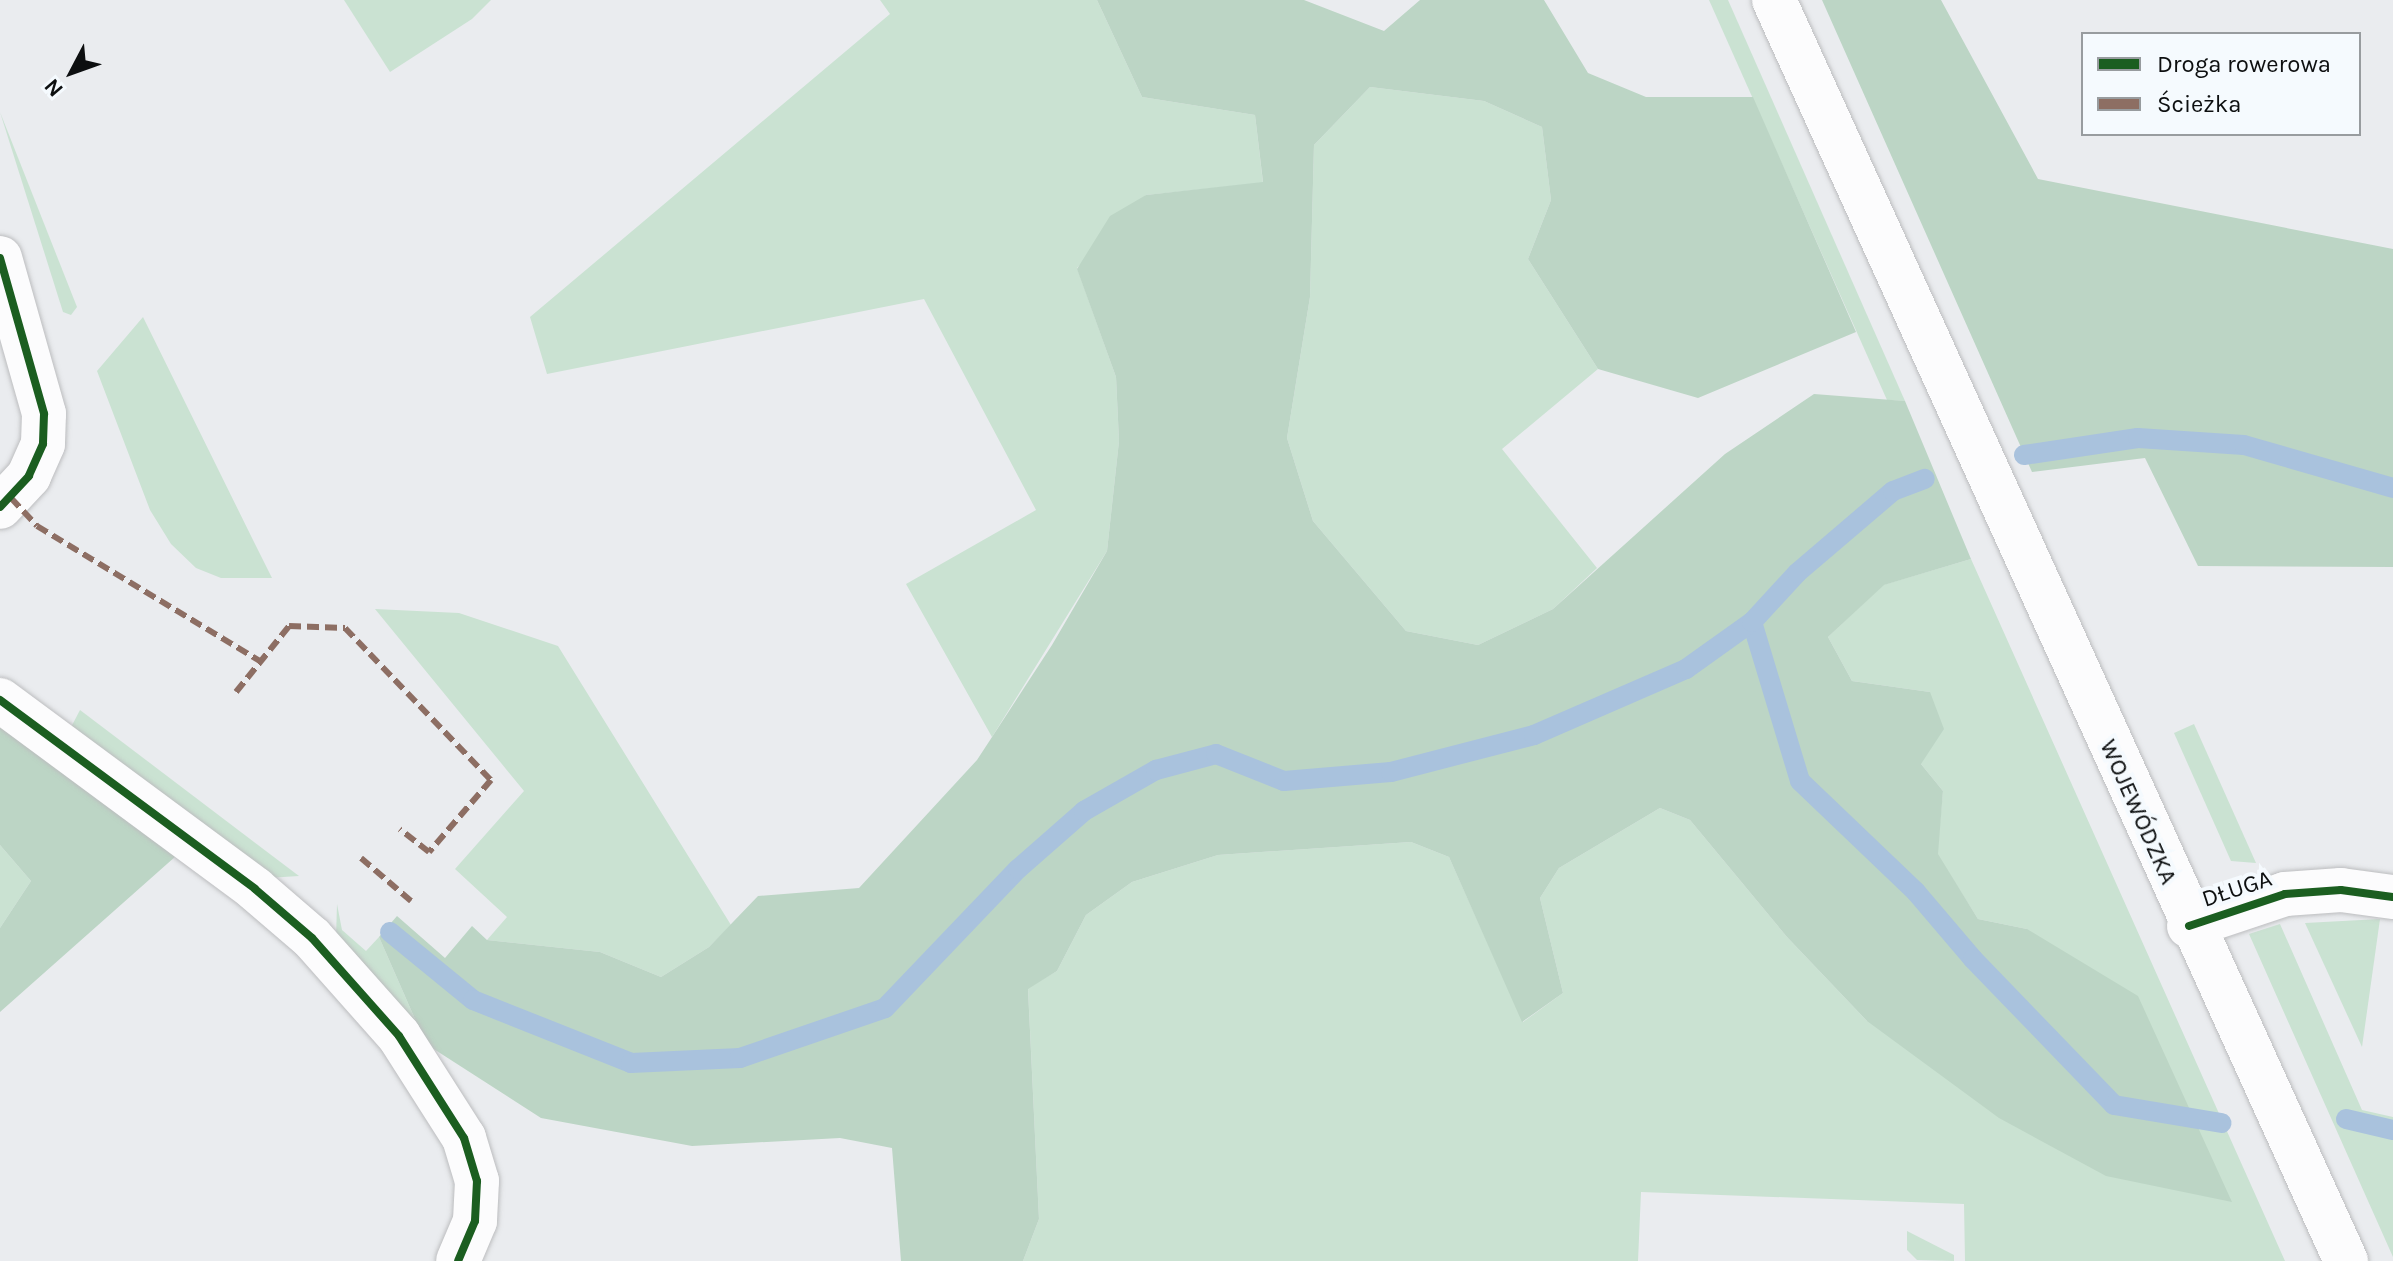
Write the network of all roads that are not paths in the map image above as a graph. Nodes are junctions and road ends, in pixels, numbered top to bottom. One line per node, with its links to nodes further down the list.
1 (1774, 0): 6 (main road, WOJEWÓDZKA)
2 (0, 258): 3 (main road)
3 (0, 507)
4 (0, 700): 7 (main road)
5 (2393, 897): 6 (main road, DŁUGA)
6 (2189, 926): 8 (main road, WOJEWÓDZKA)
7 (458, 1261)
8 (2346, 1261)

